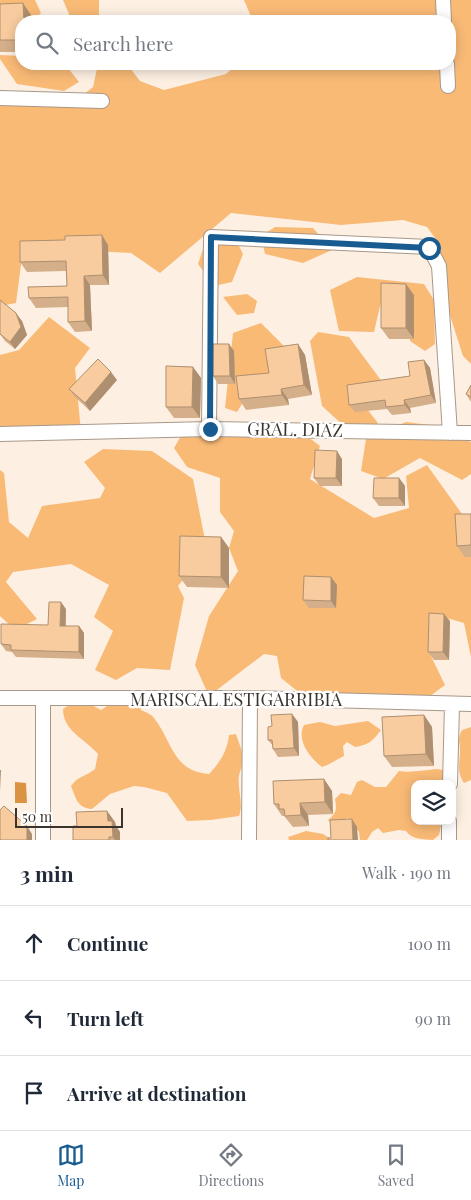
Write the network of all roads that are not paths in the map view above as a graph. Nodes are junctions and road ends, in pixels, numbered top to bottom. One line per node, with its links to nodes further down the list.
1 (443, 0): 2 (street)
2 (444, 15)
3 (447, 70): 4 (street)
4 (448, 86)
5 (0, 98): 6 (street)
6 (102, 101)
7 (210, 429): 8 (street, GRAL. DIAZ); 8 (street); 10 (street, GRAL. DIAZ)
8 (450, 433): 9 (street, GRAL. DIAZ)
9 (471, 433)
10 (0, 434)
11 (0, 698): 13 (street, MARISCAL ESTIGARRIBIA)
12 (250, 698): 13 (street, MARISCAL ESTIGARRIBIA); 14 (street, MARISCAL ESTIGARRIBIA); 19 (street)
13 (43, 700): 18 (street)
14 (452, 704): 15 (street, MARISCAL ESTIGARRIBIA); 16 (street)
15 (471, 704)
16 (450, 780)
17 (449, 825): 20 (street)
18 (43, 840)
19 (249, 840)
20 (449, 840)

